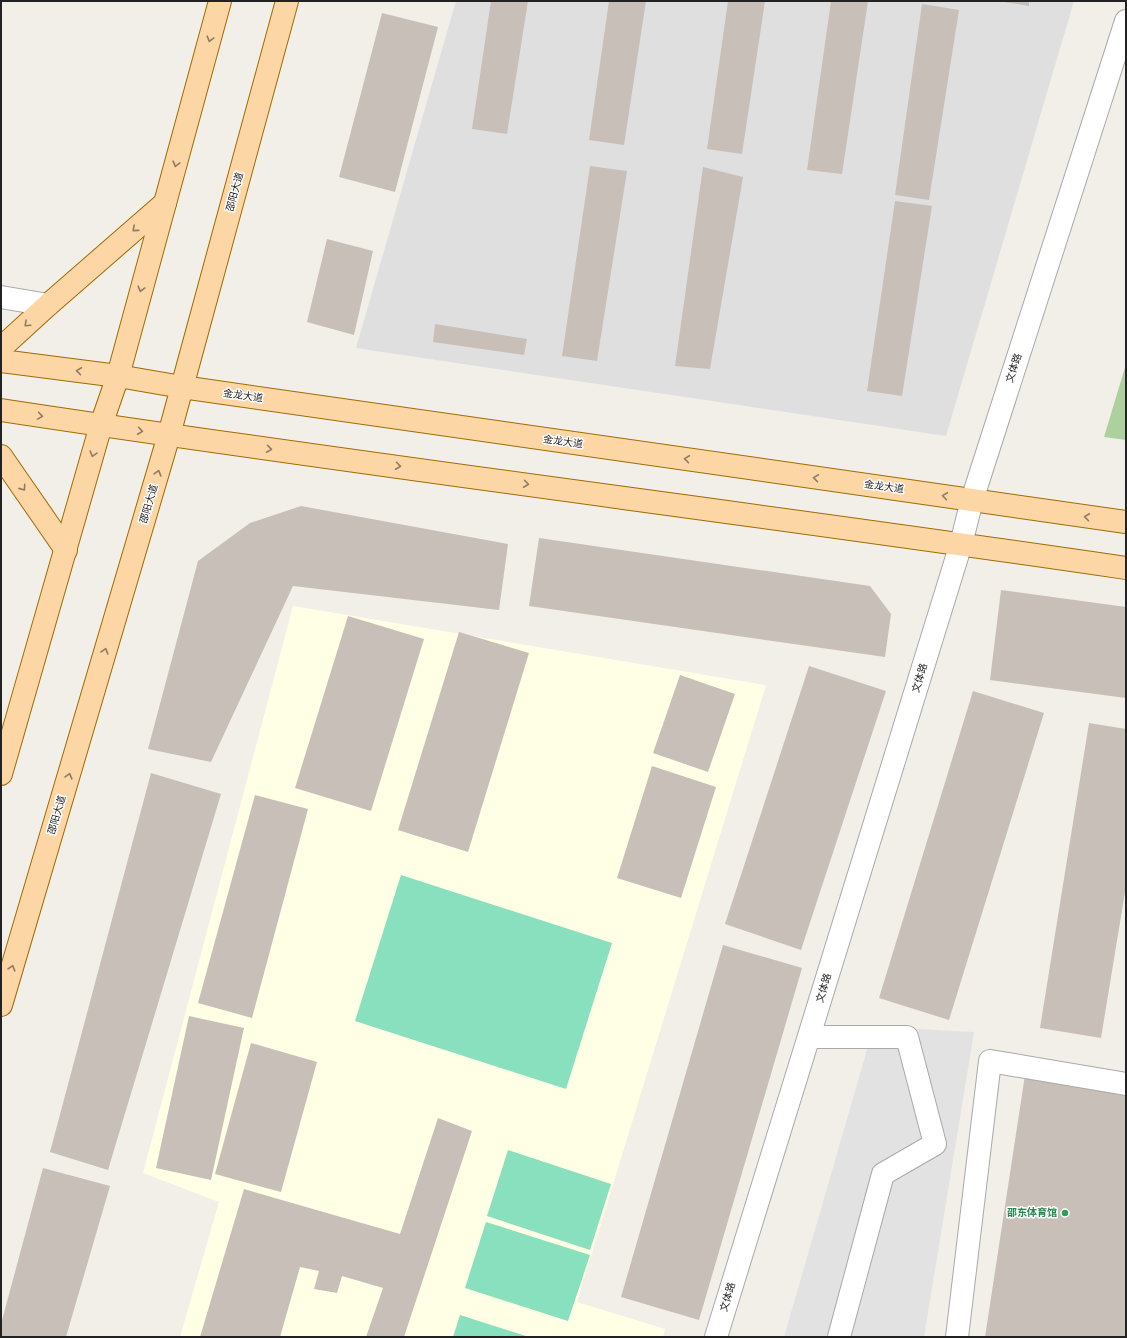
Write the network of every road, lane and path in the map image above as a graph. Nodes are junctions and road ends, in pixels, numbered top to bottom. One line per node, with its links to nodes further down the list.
1 (220, 1): 4 (main road, one-way to 4)
2 (287, 1): 10 (main road, 邵阳大道)
3 (1126, 21): 15 (street, 文体路)
4 (165, 204): 6 (main road, one-way to 6); 9 (main road, one-way to 9)
5 (1, 297): 6 (street)
6 (48, 305): 7 (main road, one-way to 7)
7 (1, 348)
8 (1, 361): 9 (main road, 金龙大道, one-way to 8)
9 (118, 376): 10 (main road, 金龙大道); 12 (main road)
10 (182, 387): 13 (main road, 邵阳大道); 15 (main road, 金龙大道, one-way to 10)
11 (1, 410): 12 (main road, one-way to 12)
12 (101, 425): 13 (main road, one-way to 13); 18 (main road, one-way to 18)
13 (169, 435): 17 (main road, one-way to 17); 21 (main road, 邵阳大道, one-way to 13)
14 (3, 461): 18 (main road, one-way to 18)
15 (972, 500): 16 (main road, 金龙大道, one-way to 15); 17 (street, 文体路)
16 (1126, 522)
17 (962, 544): 19 (main road); 22 (street, 文体路)
18 (66, 550): 20 (main road)
19 (1126, 568)
20 (1, 774)
21 (1, 1005)
22 (809, 1037): 24 (street, 文体路); 25 (street)
23 (1126, 1084): 26 (street)
24 (716, 1337)
25 (839, 1337)
26 (957, 1337)

